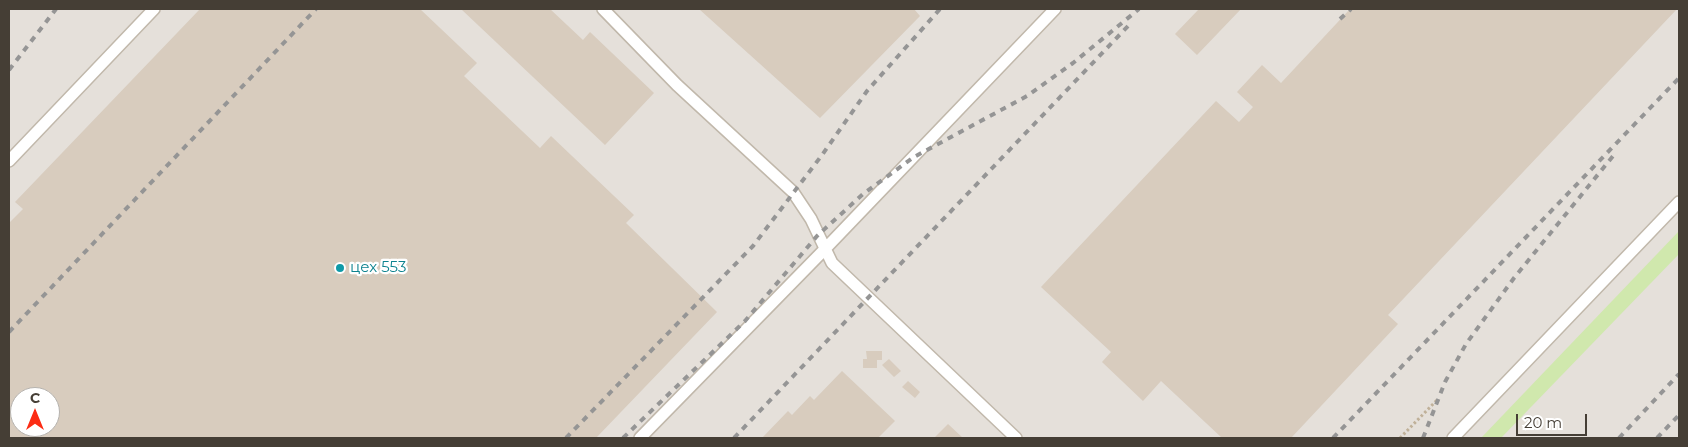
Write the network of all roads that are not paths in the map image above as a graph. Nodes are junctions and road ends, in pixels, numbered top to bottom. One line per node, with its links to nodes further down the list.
1 (154, 9): 4 (lane)
2 (603, 9): 6 (lane)
3 (1055, 9): 6 (lane)
4 (9, 161)
5 (1679, 202): 9 (lane)
6 (824, 250): 7 (lane); 8 (lane)
7 (640, 438)
8 (1016, 438)
9 (1453, 438)

